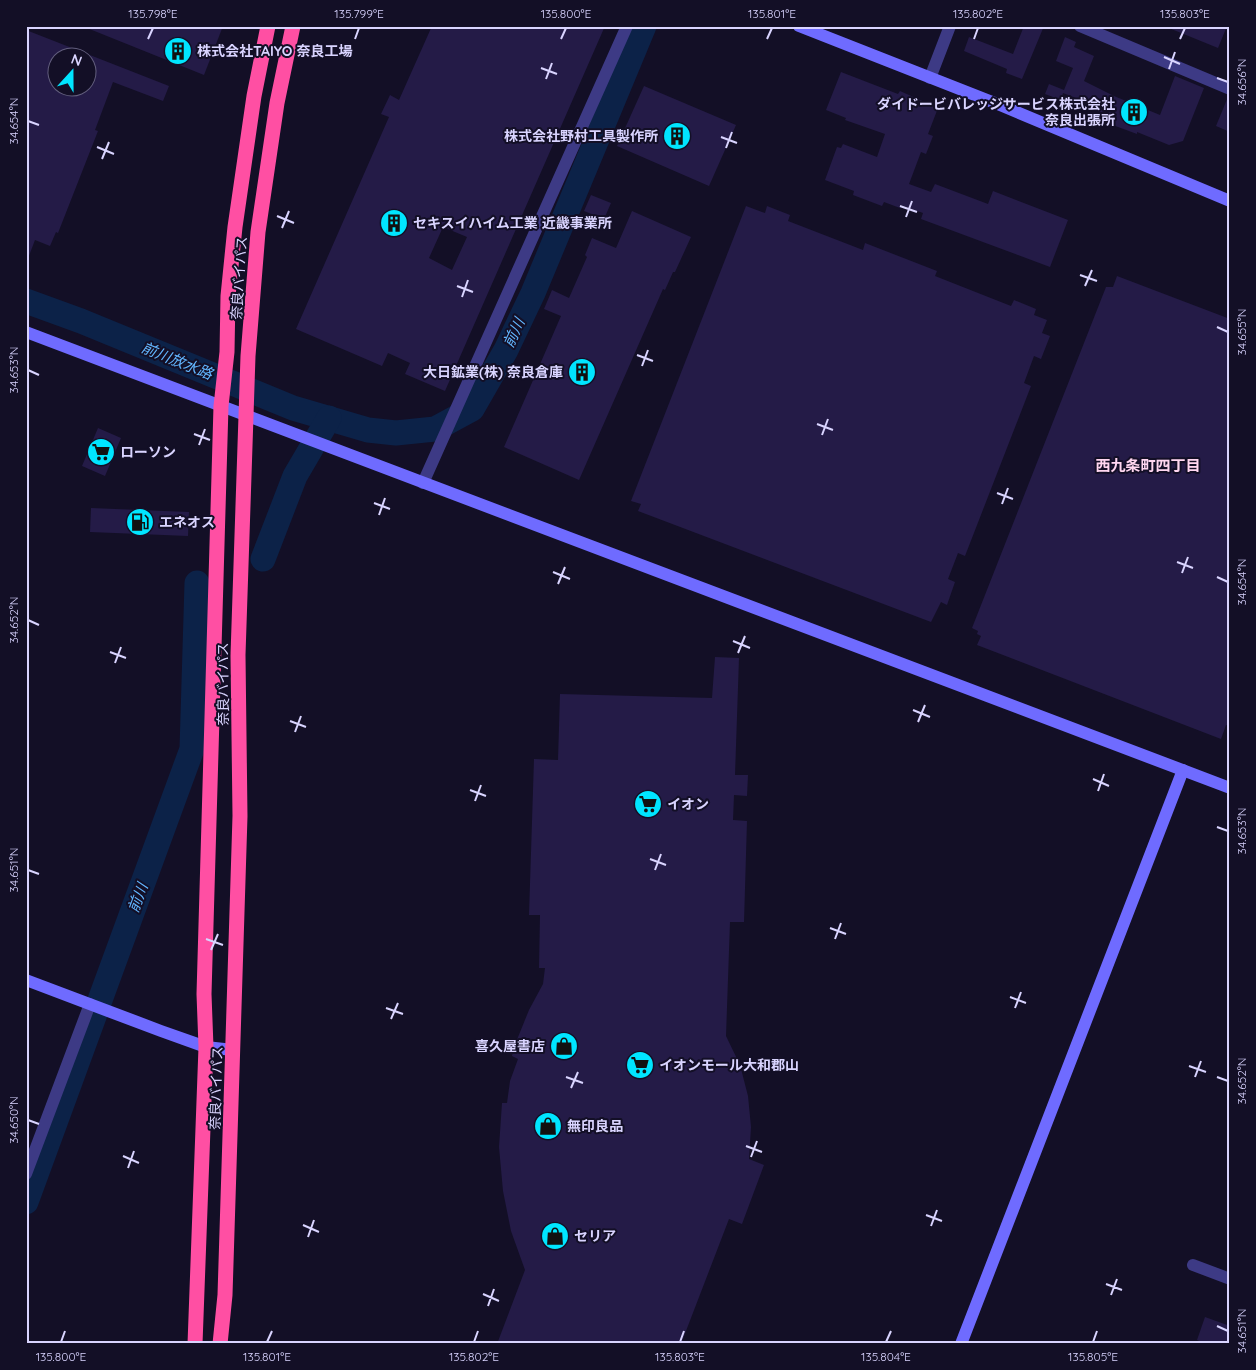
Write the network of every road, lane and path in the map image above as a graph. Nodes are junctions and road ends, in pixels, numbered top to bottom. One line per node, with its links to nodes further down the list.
1 (268, 26): 11 (highway, 奈良バイパス)
2 (292, 26): 12 (highway, 奈良バイパス)
3 (627, 26): 13 (street)
4 (799, 26): 7 (street)
5 (950, 26): 7 (street)
6 (1080, 26): 8 (street)
7 (930, 78): 9 (street)
8 (1230, 89)
9 (1230, 201)
10 (26, 332): 11 (street)
11 (221, 406): 12 (street); 18 (highway, 奈良バイパス)
12 (245, 415): 13 (street); 19 (highway, 奈良バイパス)
13 (423, 483): 14 (street)
14 (1183, 770): 15 (street); 25 (street)
15 (1230, 788)
16 (26, 980): 17 (street)
17 (90, 1004): 18 (street); 20 (street)
18 (206, 1047): 19 (street); 23 (highway, 奈良バイパス)
19 (233, 1050): 24 (highway, 奈良バイパス)
20 (26, 1174)
21 (1193, 1265): 22 (street)
22 (1230, 1279)
23 (195, 1344)
24 (220, 1344)
25 (961, 1344)

